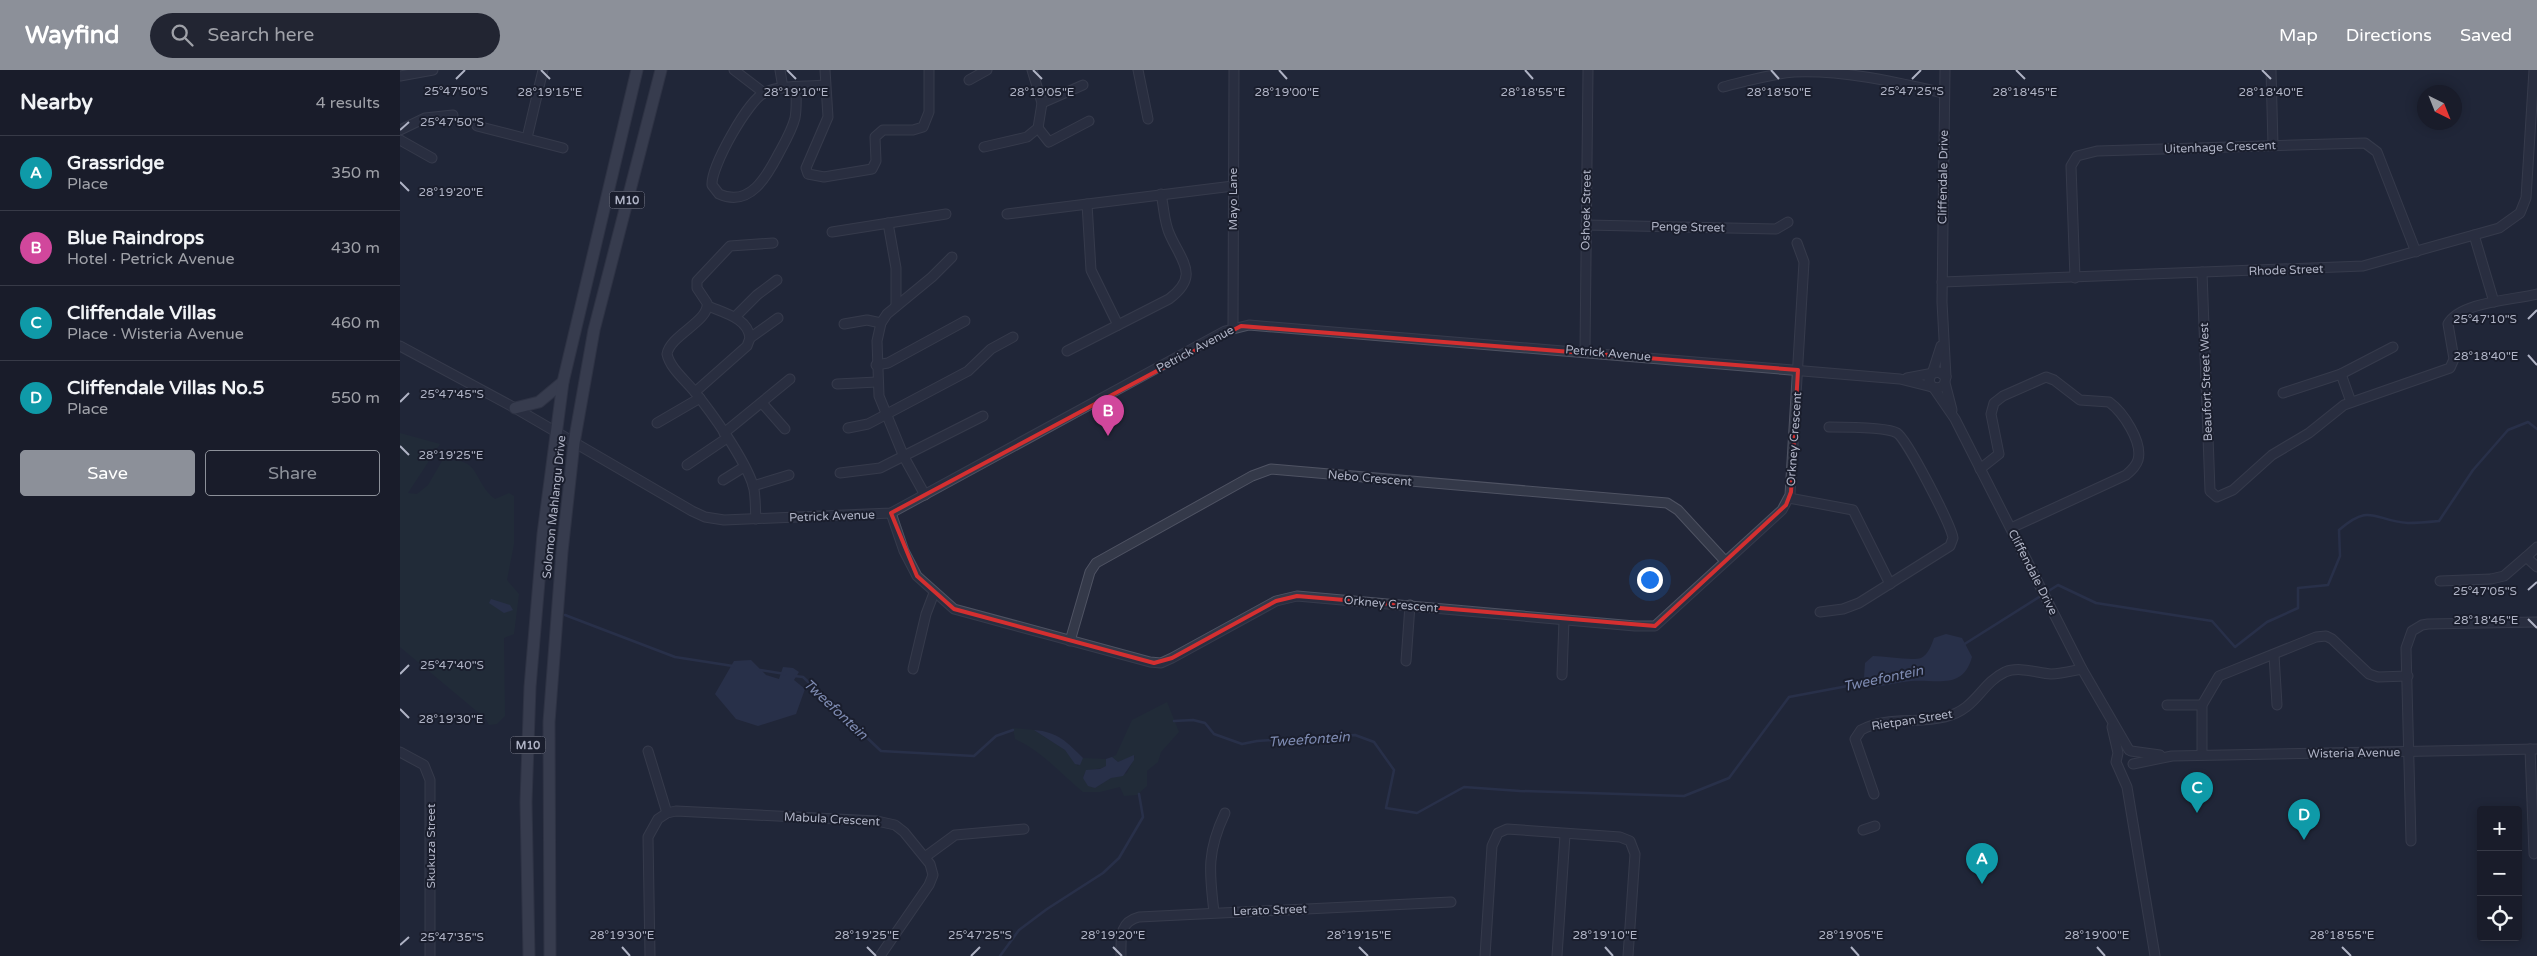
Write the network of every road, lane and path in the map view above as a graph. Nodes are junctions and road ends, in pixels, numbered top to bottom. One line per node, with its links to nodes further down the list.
1 (404, 70): 18 (street)
2 (433, 70): 18 (street)
3 (543, 70): 35 (street)
4 (637, 70): 84 (main road, Solomon Mahlangu Drive / M10)
5 (661, 70): 102 (main road, Solomon Mahlangu Drive / M10)
6 (734, 70): 25 (street)
7 (780, 70): 24 (street)
8 (825, 70): 21 (street)
9 (929, 70): 21 (street)
10 (987, 70): 19 (street)
11 (1032, 70): 27 (street)
12 (1138, 70): 30 (street)
13 (1234, 70): 41 (street, Mayo Lane)
14 (1588, 70): 48 (street, Oshoek Street)
15 (1944, 70): 26 (street, Cliffendale Drive)
16 (2271, 70): 37 (street)
17 (2534, 70): 29 (street, Rhode Street)
18 (400, 76)
19 (969, 80)
20 (1083, 85): 27 (street)
21 (825, 86): 22 (street)
22 (796, 87): 24 (street); 25 (street)
23 (1723, 87): 26 (street)
24 (783, 88): 25 (street)
25 (764, 93)
26 (1944, 93): 58 (street, Cliffendale Drive)
27 (1042, 103): 33 (street)
28 (454, 115): 34 (street)
29 (2534, 115): 50 (street, Rhode Street)
30 (1148, 119)
31 (1089, 121): 33 (street)
32 (477, 126): 35 (street)
33 (1038, 128): 38 (street)
34 (400, 130)
35 (527, 138): 39 (street)
36 (400, 140): 40 (street)
37 (2273, 145): 53 (street, Uitenhage Crescent); 56 (street, Uitenhage Crescent)
38 (984, 147)
39 (563, 148)
40 (432, 158)
41 (1232, 186): 42 (street); 69 (street, Mayo Lane)
42 (1161, 194): 43 (street); 68 (street)
43 (1087, 204): 45 (street); 68 (street)
44 (946, 214): 47 (street)
45 (1007, 214)
46 (1788, 222): 48 (street, Penge Street)
47 (888, 223): 49 (street); 62 (street)
48 (1586, 225): 76 (street, Oshoek Street)
49 (832, 232)
50 (2474, 235): 53 (street, Rhode Street); 60 (street)
51 (1797, 242): 78 (street)
52 (773, 243): 61 (street)
53 (2416, 252): 55 (street, Rhode Street)
54 (952, 257): 62 (street)
55 (2202, 272): 56 (street, Rhode Street); 90 (street, Beaufort Street West)
56 (2075, 278): 58 (street, Rhode Street)
57 (777, 280): 63 (street)
58 (1942, 282): 72 (street, Cliffendale Drive)
59 (2537, 294): 60 (street)
60 (2494, 302): 90 (street)
61 (708, 306): 63 (street); 89 (street)
62 (896, 306): 66 (street)
63 (735, 317): 71 (street)
64 (778, 318): 71 (street)
65 (965, 321): 77 (street)
66 (881, 323): 67 (street); 77 (street)
67 (844, 324)
68 (1118, 325): 75 (street)
69 (1233, 328): 76 (street, Petrick Avenue); 111 (street, Petrick Avenue)
70 (1013, 337): 93 (street)
71 (750, 338): 89 (street)
72 (1942, 344): 79 (street, Cliffendale Drive); 83 (street, Cliffendale Drive)
73 (400, 346): 92 (street, Petrick Avenue)
74 (2393, 347): 80 (street)
75 (1067, 351)
76 (1585, 351): 78 (street, Petrick Avenue)
77 (876, 365): 85 (street)
78 (1798, 370): 82 (street, Petrick Avenue); 112 (street, Orkney Crescent)
79 (1931, 374): 82 (street, Petrick Avenue); 83 (street); 87 (street)
80 (2341, 374): 88 (street); 90 (street)
81 (790, 379): 91 (street)
82 (1900, 379): 87 (street, Petrick Avenue)
83 (1946, 380): 87 (street); 95 (street, Cliffendale Drive)
84 (563, 382): 92 (main road); 100 (main road, Solomon Mahlangu Drive / M10)
85 (877, 382): 86 (street); 93 (street)
86 (836, 384)
87 (1933, 387): 95 (street, Cliffendale Drive)
88 (2283, 393)
89 (697, 395): 96 (street); 101 (street)
90 (2351, 402)
91 (762, 403): 99 (street); 101 (street)
92 (515, 408): 100 (street, Petrick Avenue)
93 (886, 415): 98 (street); 103 (street)
94 (984, 416): 103 (street)
95 (1954, 419): 106 (street, Cliffendale Drive)
96 (656, 423)
97 (1829, 427): 121 (street)
98 (848, 428)
99 (784, 429)
100 (557, 432): 102 (street, Petrick Avenue); 162 (main road, Solomon Mahlangu Drive / M10)
101 (726, 436): 104 (street); 105 (street)
102 (574, 443): 114 (street, Petrick Avenue); 163 (main road, Solomon Mahlangu Drive / M10)
103 (904, 457): 107 (street); 111 (street)
104 (687, 465)
105 (744, 467): 109 (street); 110 (street)
106 (1980, 469): 115 (street, Cliffendale Drive); 115 (street)
107 (840, 473)
108 (789, 475): 110 (street)
109 (723, 480)
110 (753, 486): 114 (street)
111 (925, 495): 113 (street, Petrick Avenue)
112 (1789, 498): 118 (street, Orkney Crescent); 121 (street)
113 (891, 513): 114 (street, Petrick Avenue); 122 (street, Orkney Crescent)
114 (756, 519)
115 (2011, 528): 131 (street, Cliffendale Drive)
116 (2537, 547): 117 (street)
117 (2526, 558): 119 (street); 120 (street)
118 (1725, 561): 125 (street, Orkney Crescent); 127 (street, Nebo Crescent)
119 (2537, 567)
120 (2440, 581)
121 (1890, 584): 124 (street)
122 (934, 593): 127 (street, Orkney Crescent); 130 (street)
123 (1410, 605): 125 (street, Orkney Crescent); 127 (street, Orkney Crescent); 129 (street)
124 (1820, 612)
125 (1564, 620): 132 (street)
126 (2537, 622): 133 (street)
127 (1070, 641)
128 (2274, 655): 133 (street); 135 (street); 136 (street)
129 (1406, 661)
130 (913, 669)
131 (2082, 669): 137 (street, Cliffendale Drive); 149 (street, Rietpan Street)
132 (1562, 675)
133 (2408, 676): 142 (street)
134 (2167, 705): 135 (street)
135 (2202, 705): 144 (street)
136 (2277, 706)
137 (2112, 724): 140 (street, Cliffendale Drive); 143 (street, Cliffendale Drive)
138 (2534, 749): 142 (street, Wisteria Avenue); 157 (street)
139 (648, 751): 150 (street)
140 (2130, 751): 143 (street); 145 (street, Wisteria Avenue); 146 (street)
141 (400, 752): 161 (street, Skukuza Street)
142 (2409, 752): 144 (street, Wisteria Avenue); 156 (street)
143 (2118, 753): 147 (street)
144 (2202, 755): 145 (street, Wisteria Avenue)
145 (2172, 756): 146 (street, Wisteria Avenue)
146 (2132, 765): 147 (street); 148 (street)
147 (2120, 767): 148 (street)
148 (2127, 787): 170 (street)
149 (1874, 794)
150 (667, 813): 158 (street, Mabula Crescent); 164 (street)
151 (1225, 813): 160 (street)
152 (1875, 826): 154 (street)
153 (1024, 828): 158 (street)
154 (1862, 830)
155 (1565, 835): 167 (street); 168 (street); 169 (street)
156 (2411, 841)
157 (2534, 854)
158 (925, 858): 165 (street, Mabula Crescent)
159 (1451, 902): 160 (street, Lerato Street)
160 (1214, 912): 166 (street, Lerato Street)
161 (430, 956)
162 (529, 956)
163 (550, 956)
164 (650, 956)
165 (880, 956)
166 (1121, 956)
167 (1485, 956)
168 (1557, 956)
169 (1628, 956)
170 (2155, 956)

